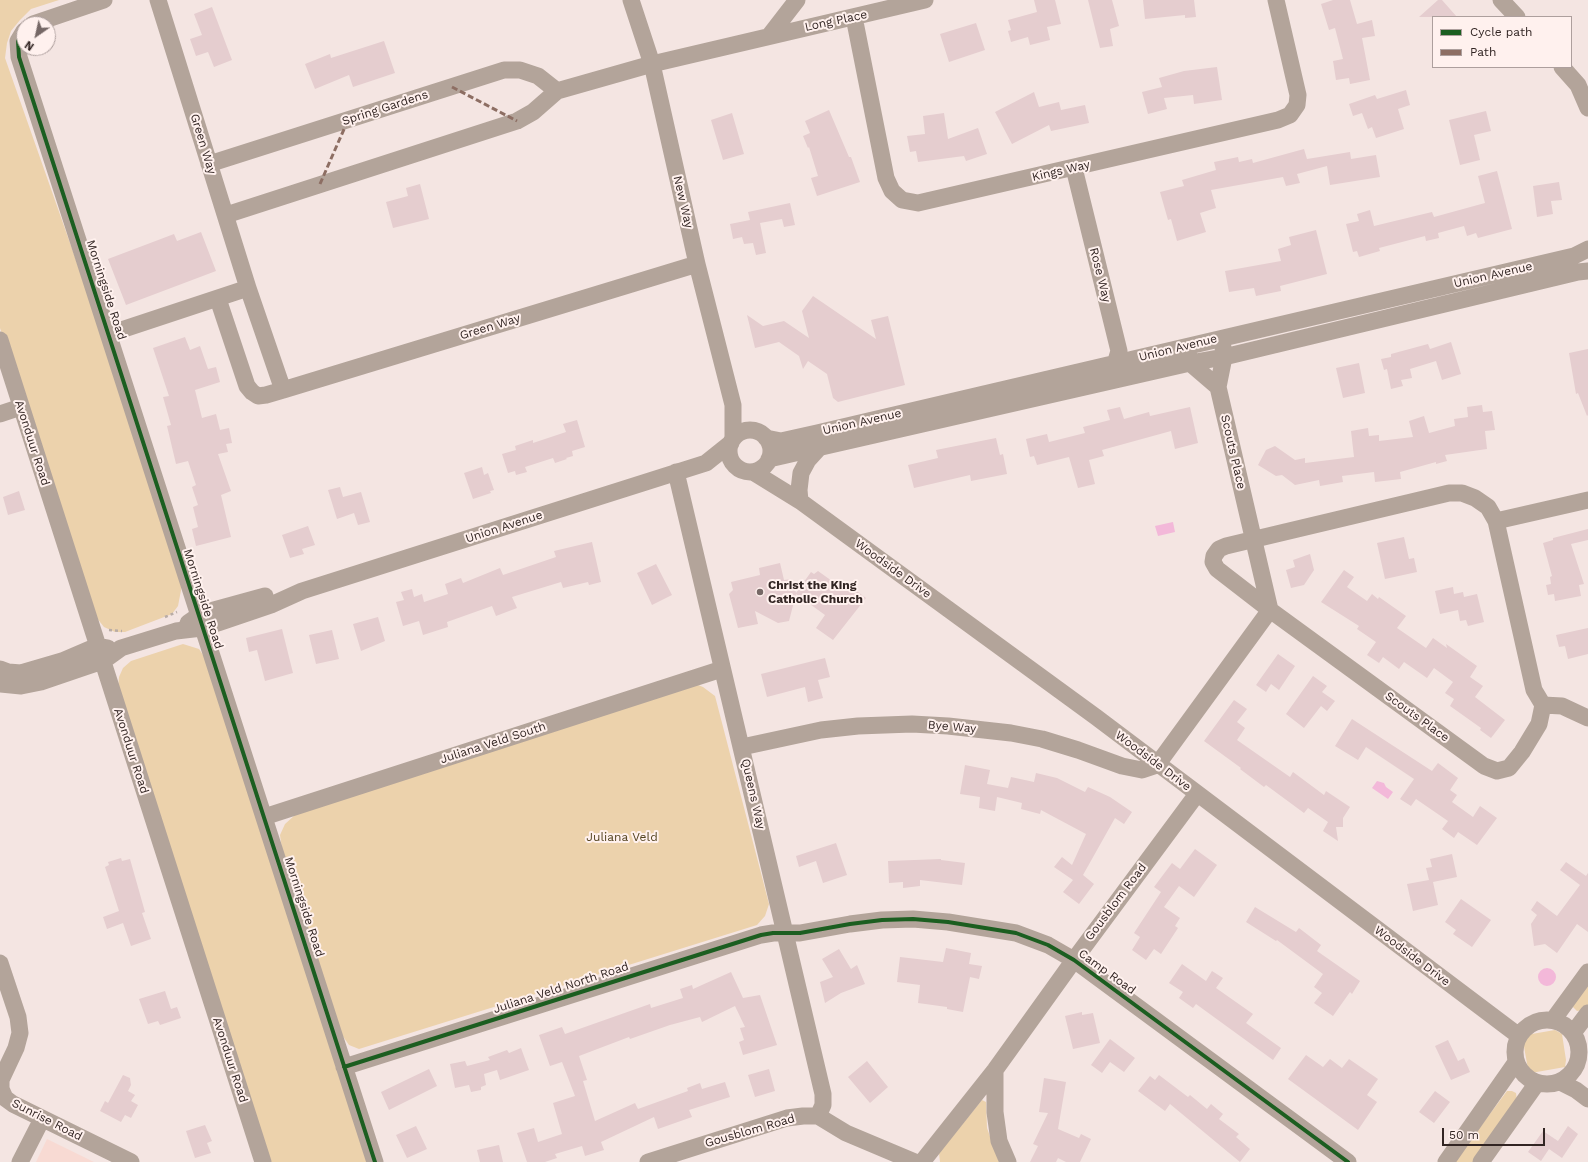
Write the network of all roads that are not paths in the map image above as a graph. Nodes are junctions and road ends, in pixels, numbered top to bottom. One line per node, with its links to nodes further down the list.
1 (104, 0): 8 (street)
2 (158, 0): 18 (street, Green Way)
3 (631, 0): 13 (street, New Way)
4 (796, 0): 11 (street, Long Place)
5 (925, 0): 10 (street, Long Place)
6 (1276, 0): 19 (street, Kings Way)
7 (1501, 0): 9 (street)
8 (56, 16)
9 (1516, 16)
10 (854, 17): 11 (street, Long Place); 19 (street, Kings Way)
11 (770, 35): 13 (street, Long Place)
12 (19, 56): 26 (street, Morningside Road)
13 (652, 64): 16 (street); 22 (street, New Way)
14 (1563, 68): 15 (street)
15 (1583, 82): 17 (street)
16 (557, 91): 18 (street, Spring Gardens); 20 (street)
17 (1588, 108)
18 (209, 164): 20 (street, Green Way)
19 (1074, 168): 31 (street, Rose Way)
20 (226, 214): 24 (street, Green Way)
21 (1588, 249): 27 (street, Union Avenue)
22 (697, 264): 35 (street, Green Way); 39 (street, New Way)
23 (1588, 271): 30 (street, Union Avenue)
24 (248, 288): 25 (street); 35 (street, Green Way)
25 (218, 299): 26 (street); 35 (street, Green Way)
26 (109, 334): 51 (street, Morningside Road)
27 (1222, 337): 29 (street, Union Avenue); 30 (street, Scouts Place)
28 (0, 340): 36 (street, Avonduur Road)
29 (1186, 346): 31 (street, Union Avenue); 32 (street)
30 (1224, 357): 32 (street, Union Avenue); 34 (street, Scouts Place)
31 (1115, 363): 33 (street, Rose Way); 38 (street, Union Avenue)
32 (1190, 363): 33 (street, Union Avenue); 34 (street)
33 (1110, 381): 38 (street, Union Avenue)
34 (1218, 387): 49 (street, Scouts Place)
35 (283, 390)
36 (21, 407): 37 (street); 52 (street, Avonduur Road)
37 (0, 414)
38 (910, 419): 41 (street, Union Avenue)
39 (737, 438): 40 (street); 42 (street, Union Avenue); 44 (street)
40 (766, 438): 41 (street, Union Avenue); 43 (street)
41 (818, 441): 43 (street, Union Avenue); 47 (street)
42 (706, 462): 44 (street, Union Avenue); 45 (street, Union Avenue)
43 (763, 465): 44 (street); 47 (street, Woodside Drive)
44 (735, 466)
45 (676, 472): 51 (street, Union Avenue); 53 (street, Queens Way)
46 (1588, 500): 48 (street)
47 (800, 501): 58 (street, Woodside Drive)
48 (1496, 521): 49 (street, Scouts Place); 55 (street, Scouts Place)
49 (1253, 540): 50 (street, Scouts Place); 50 (street, Scouts Place)
50 (1270, 610): 55 (street, Scouts Place); 58 (street)
51 (200, 622): 52 (street, Union Avenue); 60 (street, Morningside Road)
52 (100, 654): 54 (street); 80 (street, Avonduur Road)
53 (722, 669): 57 (street, Queens Way); 60 (street, Juliana Veld South)
54 (3, 681)
55 (1543, 705): 56 (street)
56 (1588, 718)
57 (742, 747): 58 (street, Bye Way); 61 (street, Queens Way)
58 (1157, 765): 59 (street, Woodside Drive)
59 (1197, 794): 62 (street, Gousblom Road); 68 (street, Woodside Drive)
60 (264, 817): 71 (street, Morningside Road)
61 (785, 933): 62 (street, Camp Road); 71 (street, Juliana Veld North Road); 76 (street, Queens Way)
62 (1074, 960): 72 (street, Gousblom Road); 86 (street, Camp Road)
63 (0, 963): 77 (street, Sunrise Road)
64 (1588, 972): 66 (street)
65 (1588, 1013): 67 (street)
66 (1553, 1020): 67 (street); 68 (street)
67 (1573, 1033): 70 (street)
68 (1519, 1036): 69 (street)
69 (1516, 1062): 74 (street); 87 (street)
70 (1584, 1062): 73 (street)
71 (344, 1067): 81 (street, Morningside Road)
72 (995, 1070): 84 (street, Gousblom Road); 85 (street)
73 (1560, 1082): 74 (street); 75 (street)
74 (1537, 1083): 88 (street)
75 (1588, 1099)
76 (818, 1116): 82 (street, Gousblom Road); 83 (street)
77 (42, 1119): 78 (street); 79 (street, Sunrise Road)
78 (20, 1162)
79 (131, 1162)
80 (263, 1162)
81 (375, 1162)
82 (648, 1162)
83 (915, 1162)
84 (922, 1162)
85 (1008, 1162)
86 (1348, 1162)
87 (1446, 1162)
88 (1481, 1162)

